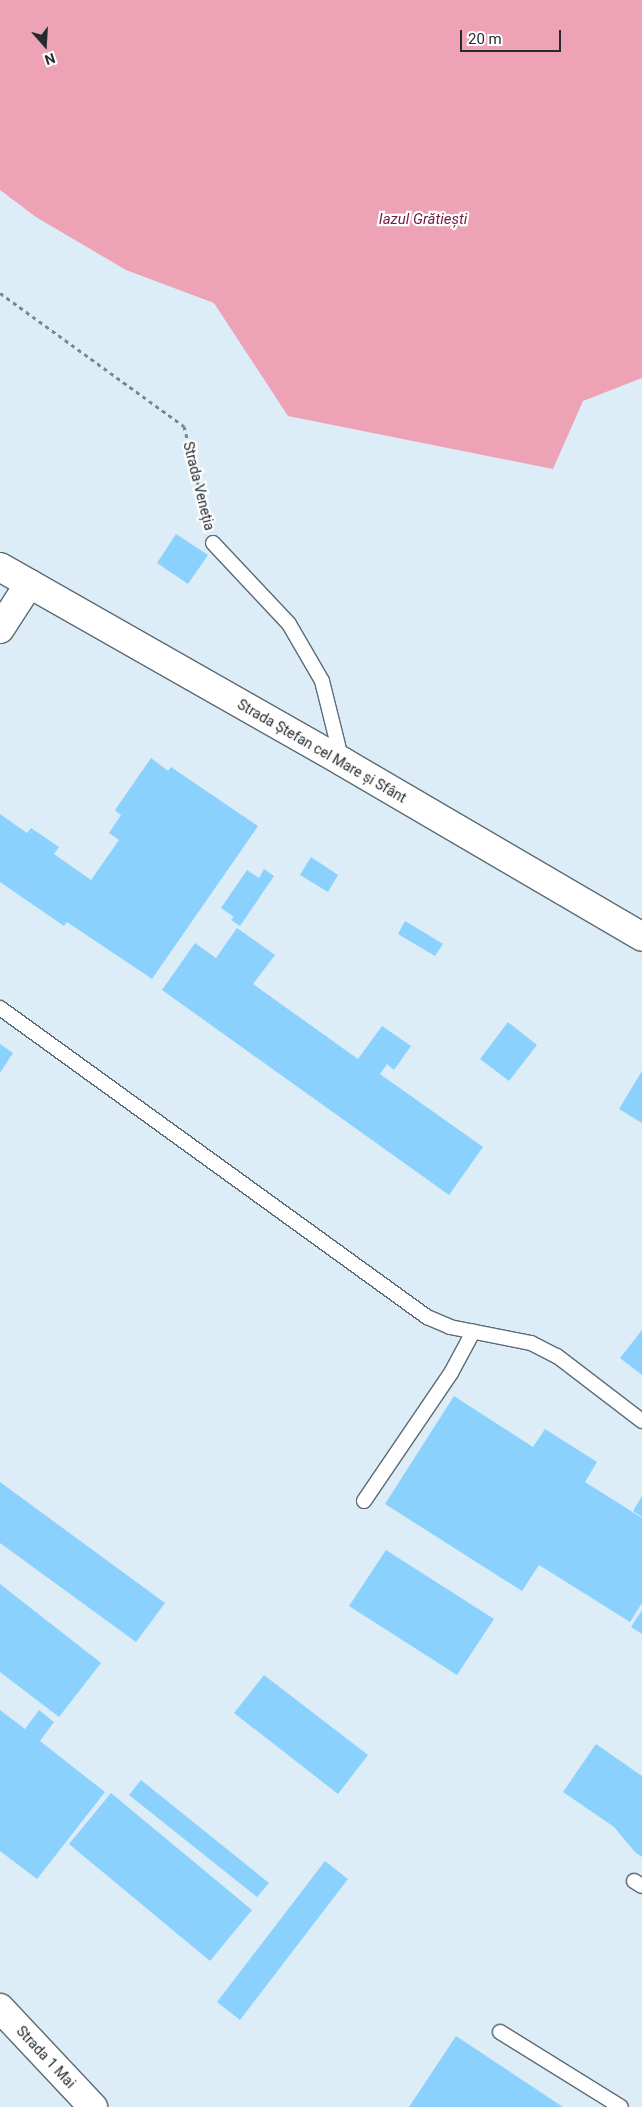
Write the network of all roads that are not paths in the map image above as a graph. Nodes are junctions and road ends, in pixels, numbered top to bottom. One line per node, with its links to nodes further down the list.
1 (213, 544): 5 (lane, Strada Veneția)
2 (0, 567): 3 (street, Strada Ștefan cel Mare și Sfânt)
3 (29, 584): 4 (street); 5 (street, Strada Ștefan cel Mare și Sfânt)
4 (0, 629)
5 (342, 762): 6 (street, Strada Ștefan cel Mare și Sfânt)
6 (642, 937)
7 (0, 1008): 8 (lane)
8 (473, 1332): 9 (lane); 10 (lane)
9 (642, 1421)
10 (364, 1502)
11 (0, 2008): 13 (street, Strada 1 Mai)
12 (500, 2032): 14 (lane)
13 (93, 2107)
14 (621, 2107)

